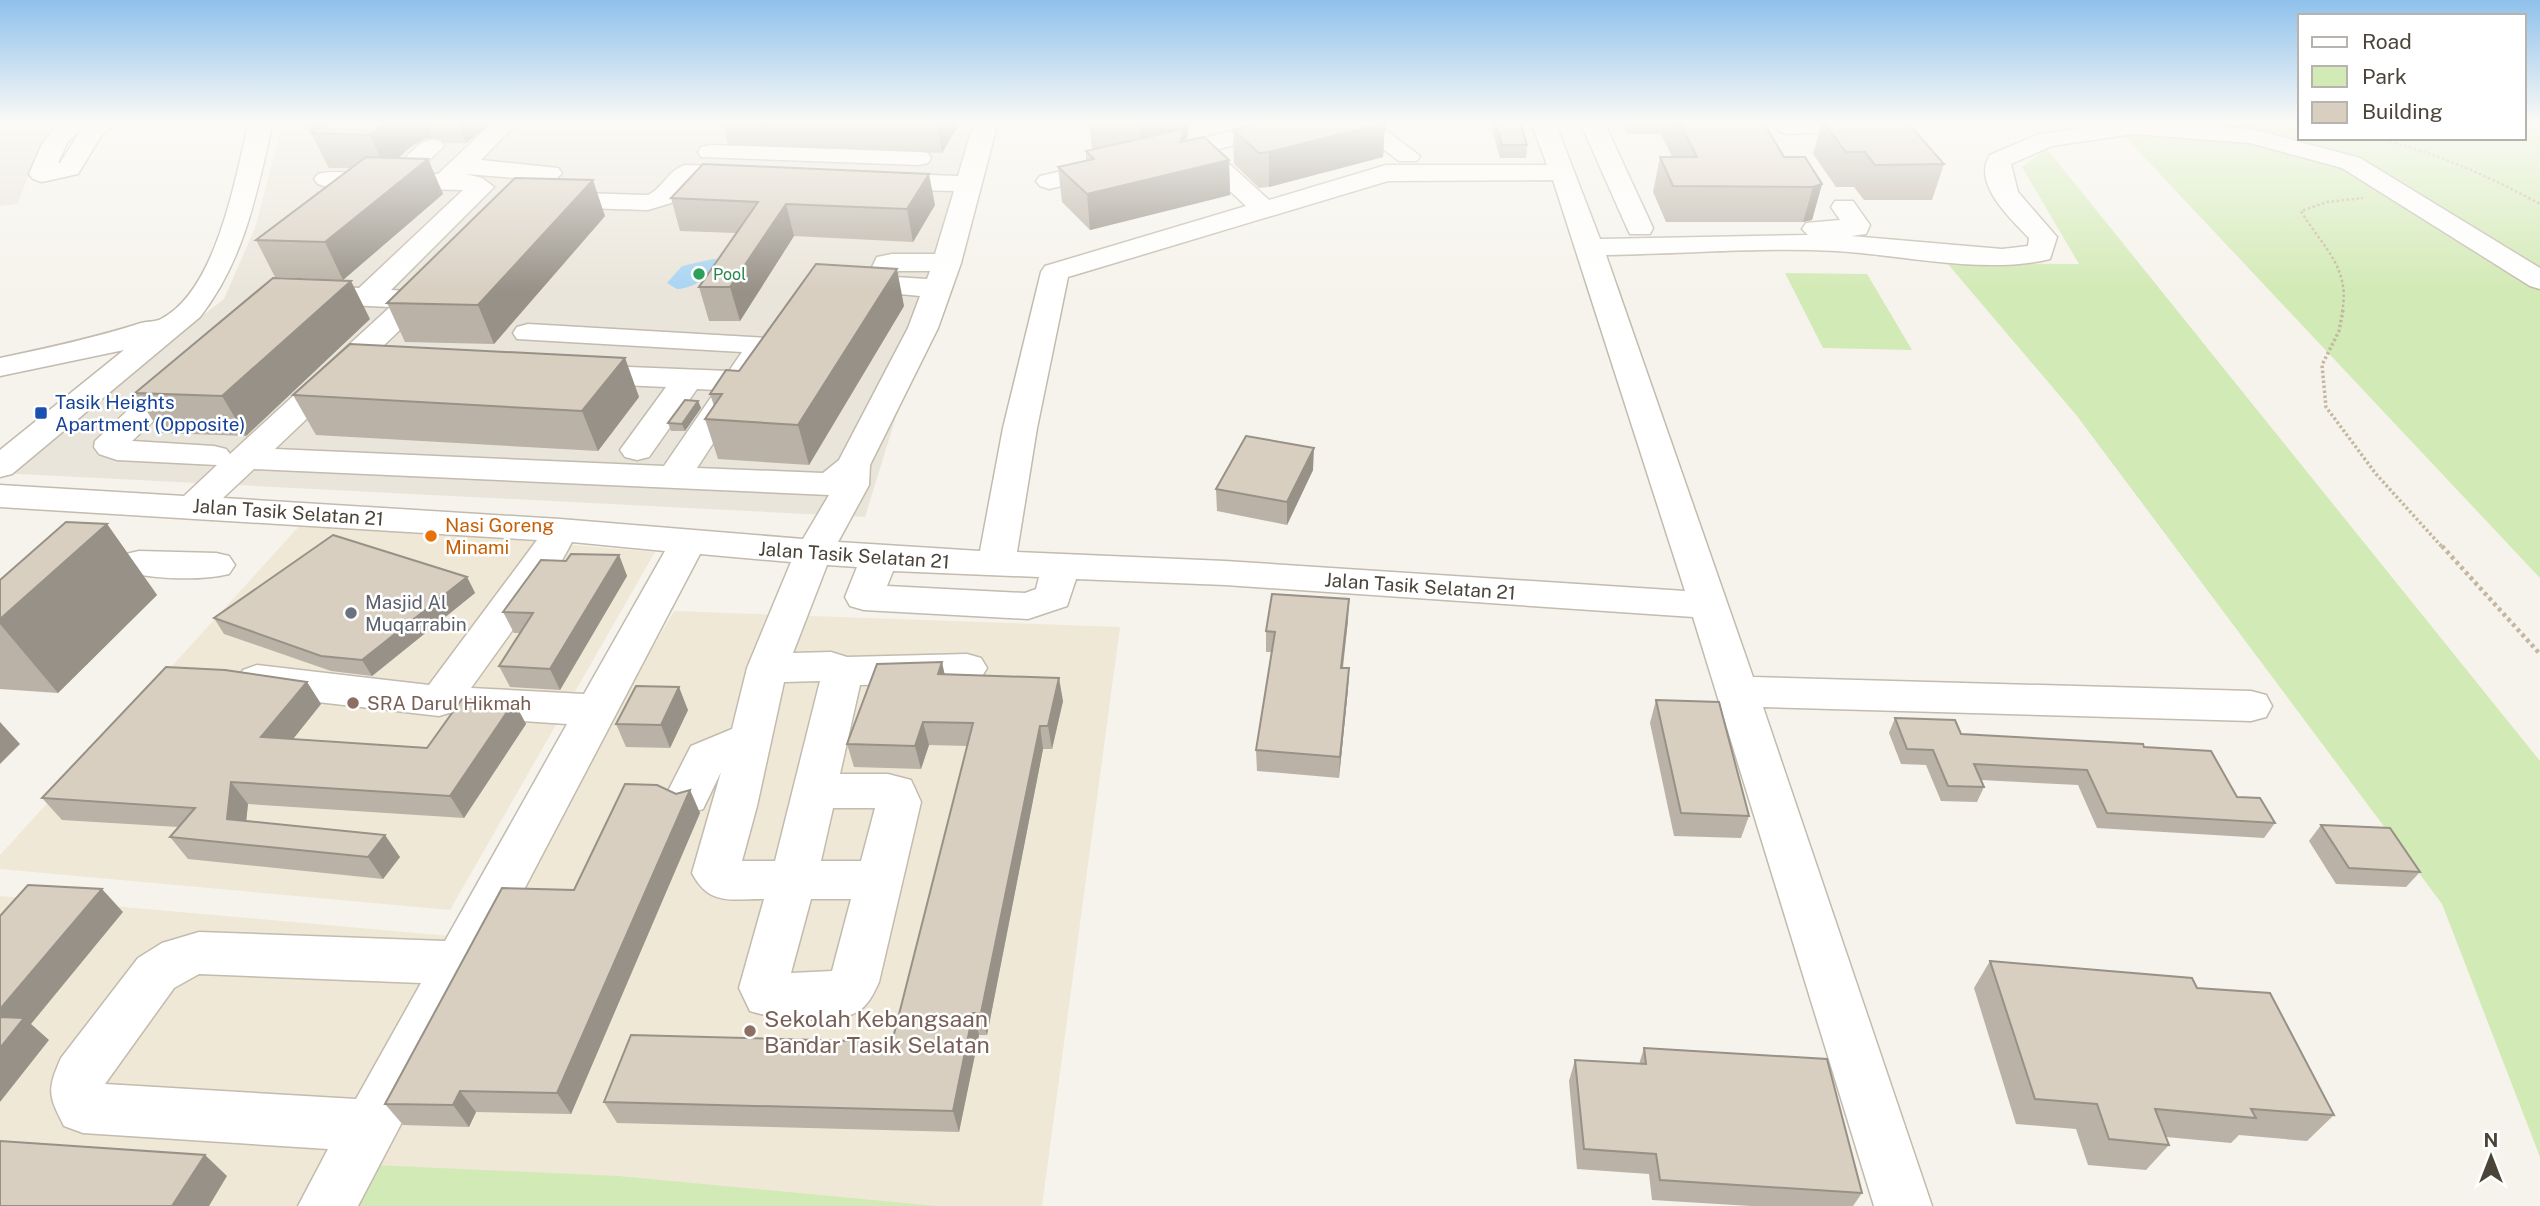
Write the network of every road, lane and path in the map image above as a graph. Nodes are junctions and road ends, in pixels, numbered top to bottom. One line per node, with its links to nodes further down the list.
1 (247, 178): 32 (street)
2 (396, 178): 17 (street)
3 (416, 178): 17 (street)
4 (462, 178): 30 (street)
5 (544, 178): 20 (street)
6 (681, 178): 20 (street)
7 (970, 178): 45 (street)
8 (1059, 178): 18 (street)
9 (1240, 178): 23 (street)
10 (1368, 178): 23 (street)
11 (1564, 178): 26 (street)
12 (1617, 178): 24 (street)
13 (1998, 178): 26 (street)
14 (2377, 178): 19 (street)
15 (2493, 178): 21 (path)
16 (327, 179): 17 (street)
17 (393, 181)
18 (1049, 181)
19 (2407, 196): 28 (street); 57 (path)
20 (524, 198): 25 (street)
21 (2540, 204)
22 (1844, 207): 24 (street)
23 (1264, 209): 54 (street)
24 (1640, 228): 26 (street)
25 (485, 235)
26 (1586, 238): 56 (street)
27 (455, 263): 31 (street)
28 (2540, 280)
29 (277, 294): 30 (street)
30 (367, 297): 31 (street)
31 (415, 300): 35 (street)
32 (190, 312): 37 (street); 43 (street)
33 (527, 333): 40 (street)
34 (209, 352): 42 (street)
35 (347, 363): 36 (street); 42 (street)
36 (388, 365)
37 (0, 367)
38 (551, 373): 39 (street)
39 (688, 379): 40 (street); 41 (street)
40 (737, 381): 44 (street)
41 (637, 450)
42 (229, 457): 44 (street); 47 (street)
43 (0, 467)
44 (674, 477): 45 (street)
45 (845, 478): 50 (street)
46 (0, 496): 47 (street, Jalan Tasik Selatan 21)
47 (194, 506): 48 (street, Jalan Tasik Selatan 21)
48 (561, 530): 49 (street, Jalan Tasik Selatan 21); 63 (street)
49 (688, 542): 50 (street, Jalan Tasik Selatan 21); 65 (street)
50 (805, 552): 51 (street, Jalan Tasik Selatan 21); 58 (street)
51 (879, 558): 54 (street, Jalan Tasik Selatan 21); 55 (street)
52 (139, 563): 53 (street)
53 (216, 565)
54 (996, 565): 55 (street, Jalan Tasik Selatan 21)
55 (1060, 568): 56 (street, Jalan Tasik Selatan 21)
56 (1708, 605): 62 (street)
57 (2540, 654)
58 (767, 668): 60 (street); 66 (street)
59 (967, 668): 60 (street)
60 (843, 671): 67 (street)
61 (251, 680): 63 (street)
62 (1737, 691): 64 (street); 74 (street)
63 (439, 701): 65 (street)
64 (2251, 706)
65 (594, 710): 71 (street)
66 (751, 738): 68 (street); 70 (street)
67 (816, 791): 69 (street); 70 (street)
68 (687, 797)
69 (879, 880): 70 (street); 70 (street)
70 (793, 881)
71 (458, 963): 72 (street); 72 (street)
72 (370, 1126): 73 (street)
73 (327, 1206)
74 (1903, 1206)

